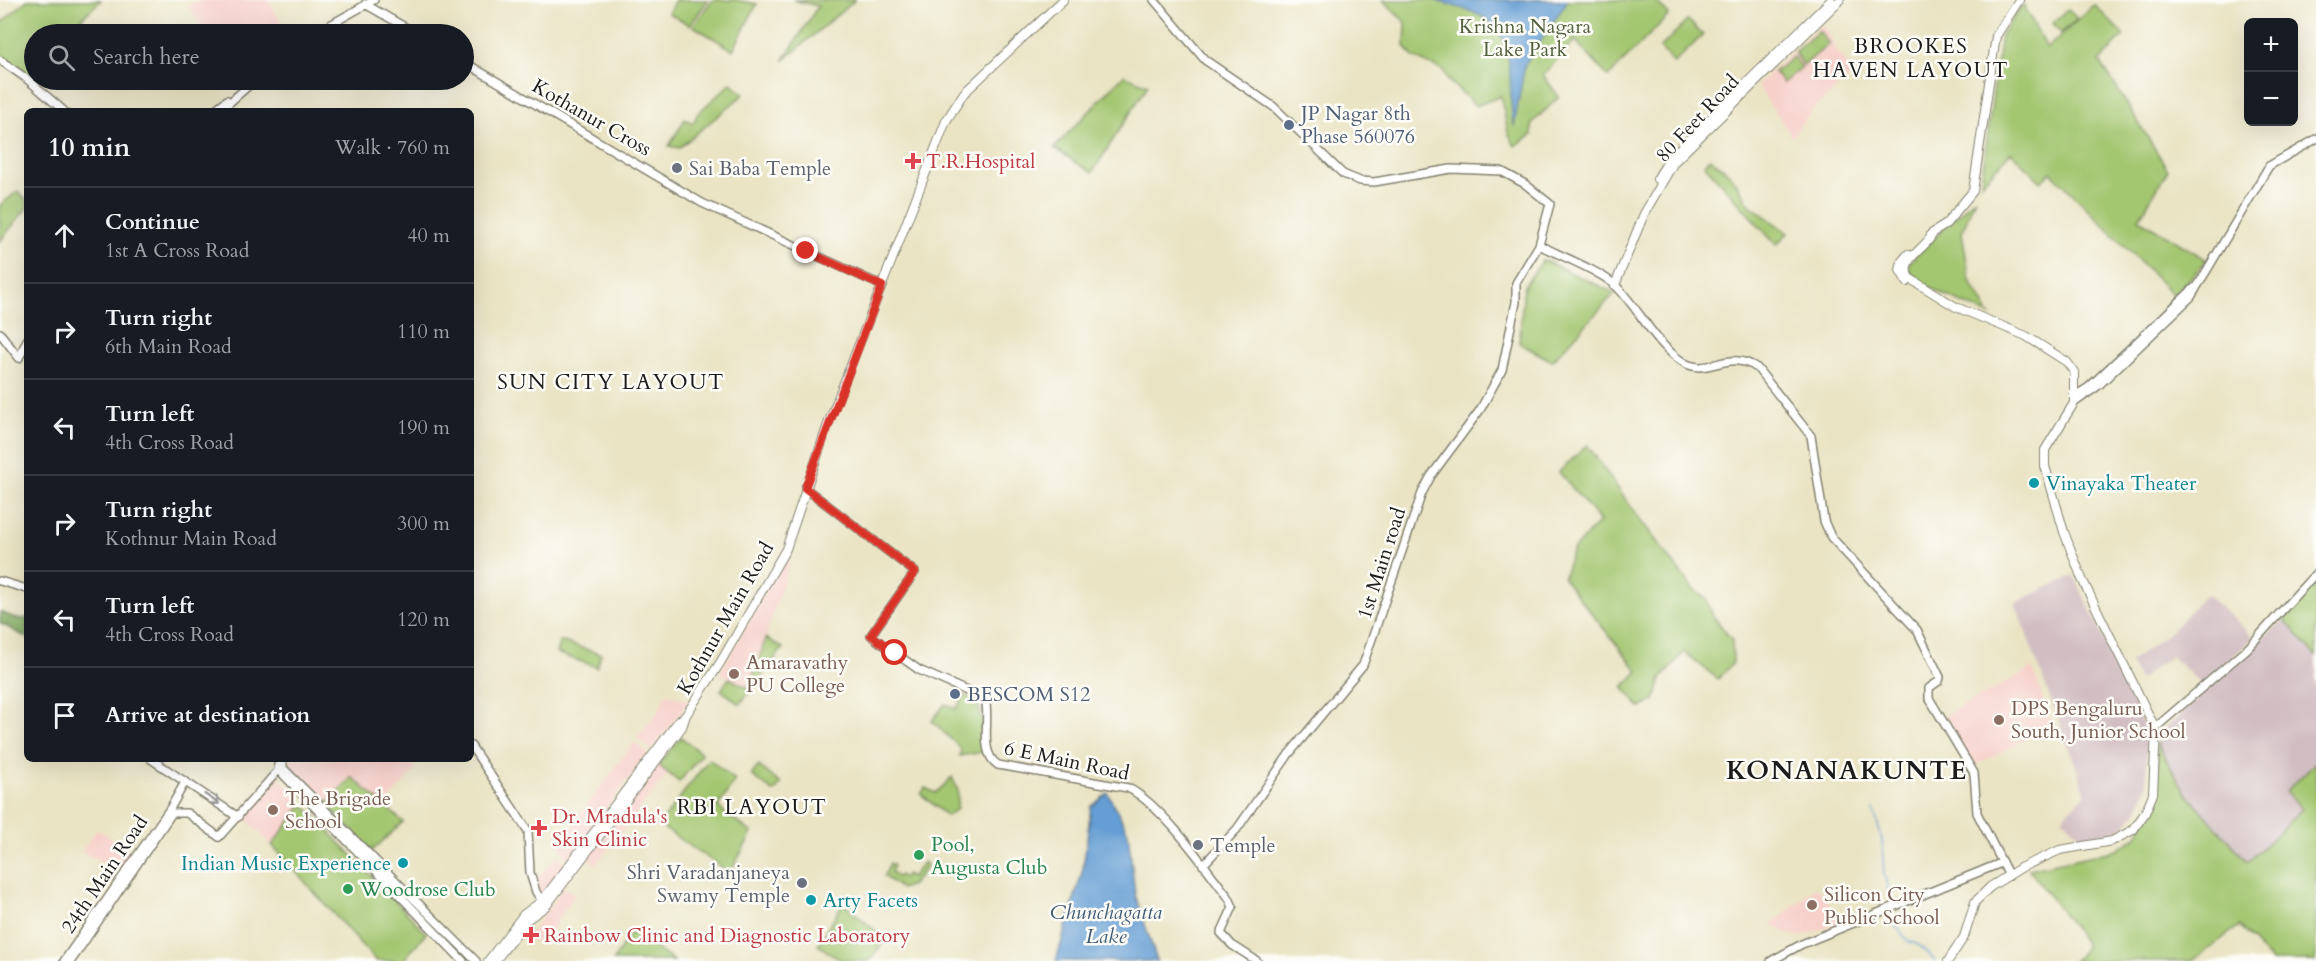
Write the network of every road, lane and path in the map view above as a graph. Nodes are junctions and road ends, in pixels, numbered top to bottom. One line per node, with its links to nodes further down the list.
1 (374, 0): 7 (street)
2 (1063, 0): 23 (main road, Kothnur Main Road)
3 (1154, 0): 21 (street, 1st Main road)
4 (1831, 0): 10 (main road, 80 Feet Road)
5 (1840, 0): 10 (main road, 80 Feet Road)
6 (2019, 0): 26 (main road)
7 (366, 4): 8 (street); 9 (street)
8 (331, 24)
9 (400, 24)
10 (1810, 24): 22 (main road, 80 Feet Road)
11 (0, 60): 13 (street)
12 (474, 68): 23 (street, Kothanur Cross)
13 (24, 77)
14 (39, 90): 17 (street)
15 (243, 90): 16 (street)
16 (239, 93): 18 (street); 19 (street)
17 (60, 108)
18 (217, 108)
19 (223, 108)
20 (2316, 139): 26 (street)
21 (1539, 245): 22 (street); 39 (street, 1st Main road)
22 (1613, 283): 38 (street)
23 (882, 286): 27 (main road, Kothnur Main Road)
24 (0, 333): 25 (street)
25 (24, 347)
26 (2074, 399): 31 (main road)
27 (805, 488): 39 (street, 6 E Main Road); 41 (main road, Kothnur Main Road)
28 (2316, 573): 31 (street)
29 (0, 581): 30 (street)
30 (24, 588)
31 (2155, 731): 40 (main road)
32 (474, 750): 41 (street)
33 (155, 762): 35 (street)
34 (278, 764): 37 (street); 44 (street); 45 (street)
35 (185, 782): 36 (street, 24th Main Road); 37 (street, one-way to 37)
36 (170, 810): 37 (street, 24th Main Road); 42 (street, 24th Main Road); 43 (street, 24th Main Road)
37 (238, 817)
38 (2001, 863): 40 (street); 49 (street)
39 (1203, 865): 48 (street)
40 (2008, 876): 50 (main road)
41 (544, 904): 46 (main road, Kothnur Main Road); 47 (main road, Kothnur Main Road)
42 (64, 961)
43 (71, 961)
44 (463, 961)
45 (476, 961)
46 (488, 961)
47 (495, 961)
48 (1257, 961)
49 (1771, 961)
50 (1948, 961)

